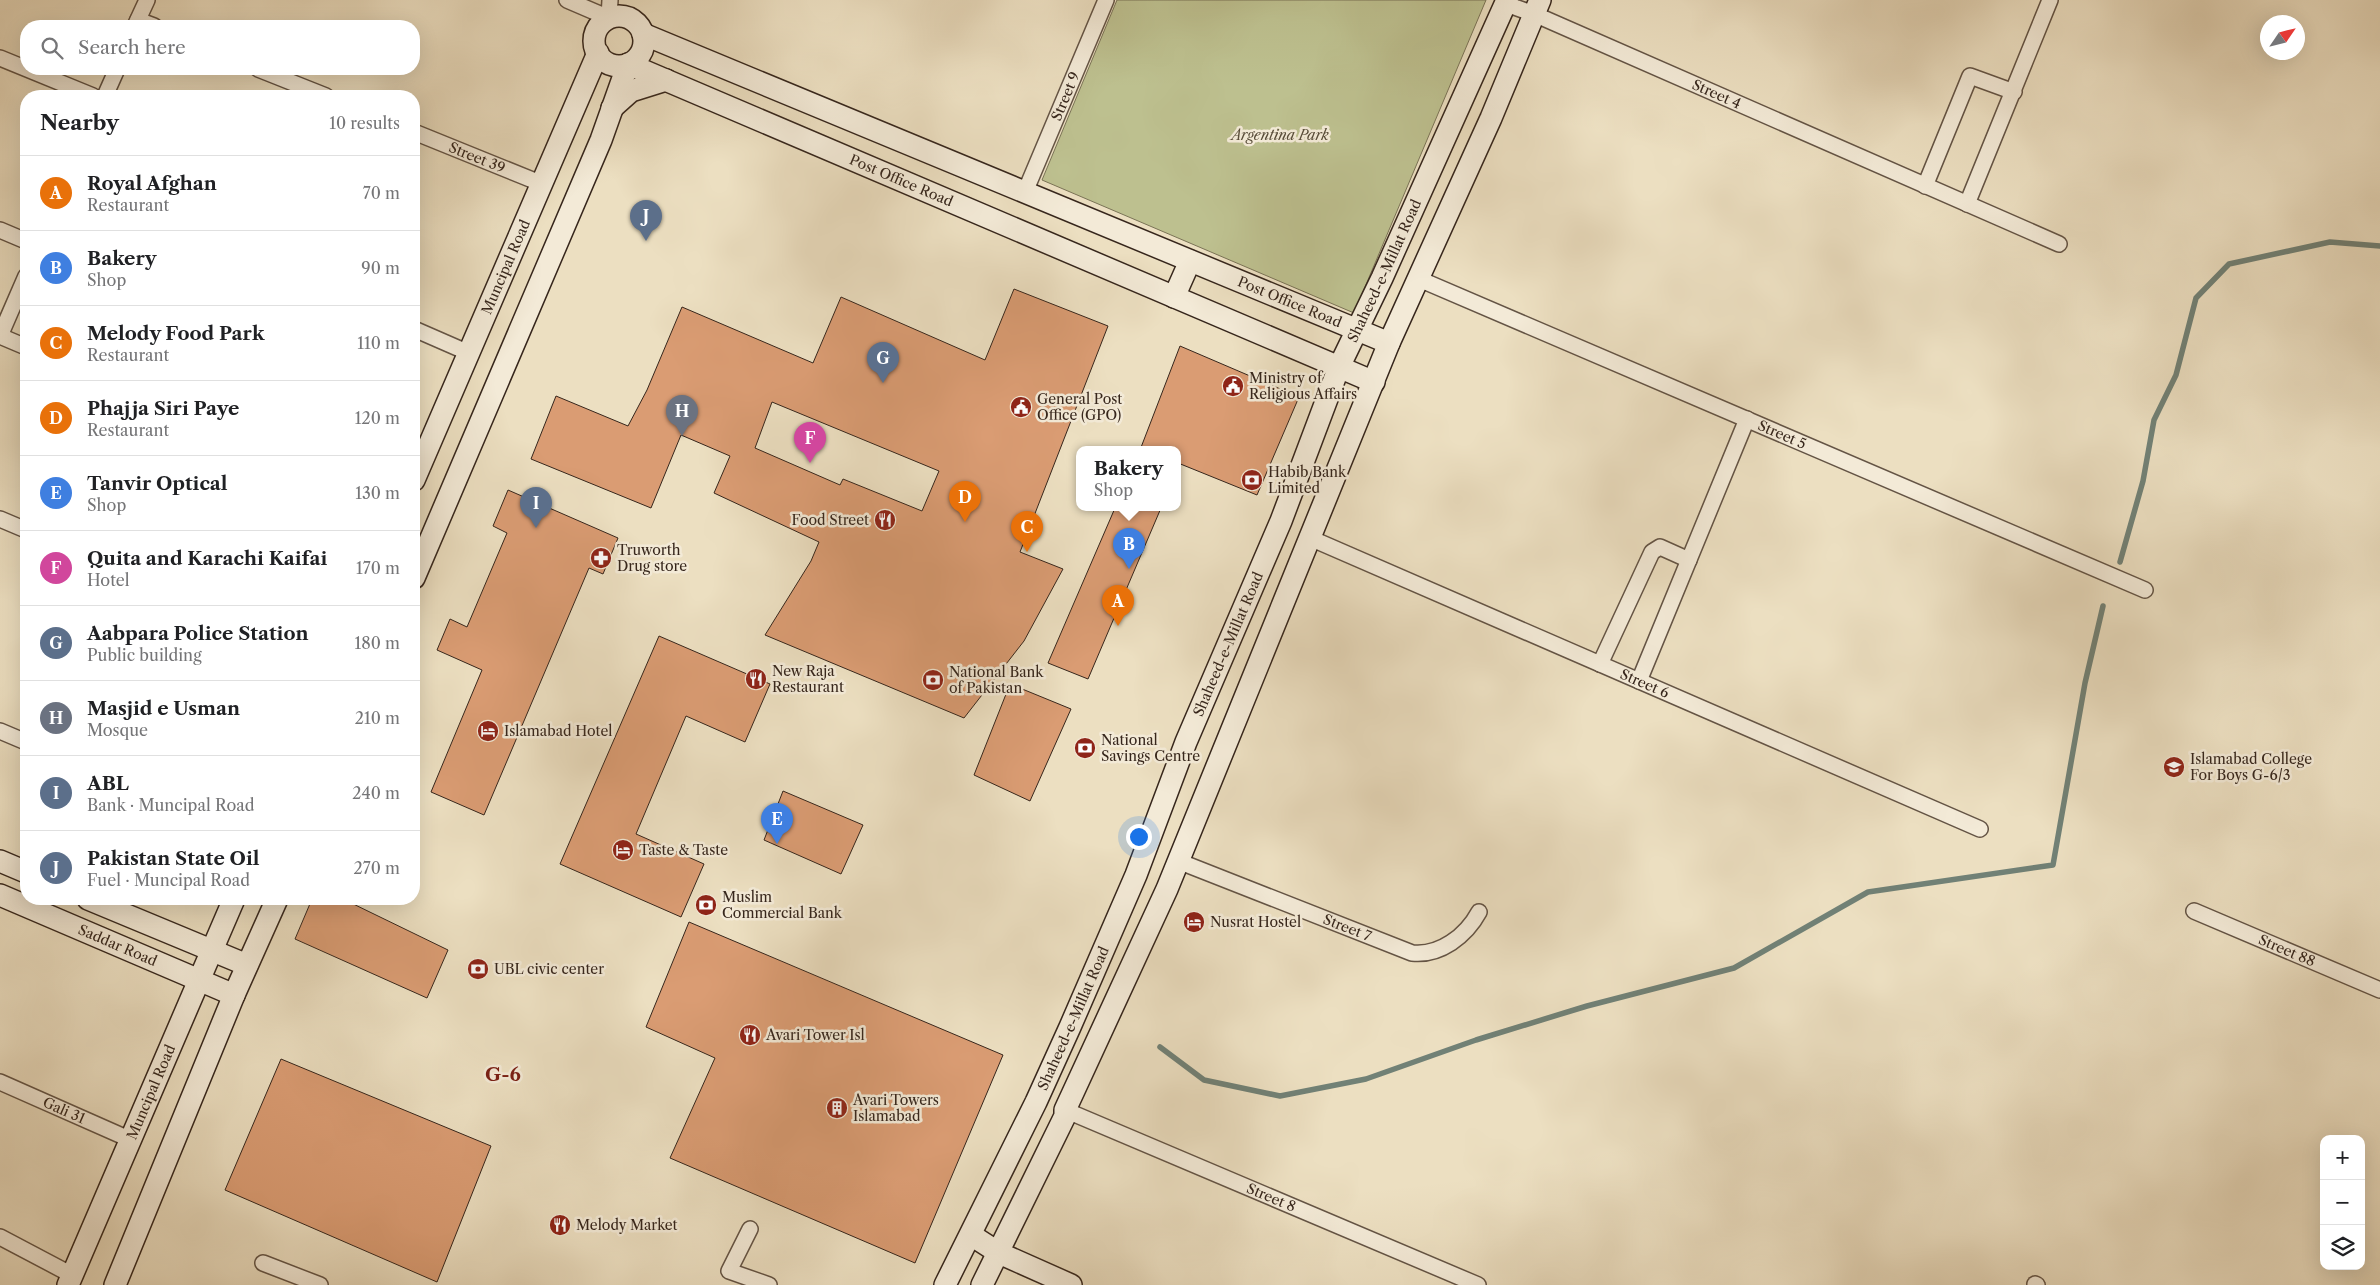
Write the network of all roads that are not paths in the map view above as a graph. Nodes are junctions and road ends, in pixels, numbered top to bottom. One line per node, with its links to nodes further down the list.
1 (147, 0): 8 (street)
2 (567, 0): 7 (street)
3 (1106, 0): 26 (street, Street 9)
4 (2050, 0): 21 (street)
5 (1507, 2): 6 (street, Street 4); 35 (street, Shaheed-e-Millat Road)
6 (1537, 7): 25 (street, Street 4); 32 (street)
7 (609, 9): 9 (street); 10 (street)
8 (138, 20)
9 (643, 34): 12 (street); 26 (street, Post Office Road)
10 (598, 53): 12 (street); 24 (street, Muncipal Road)
11 (0, 58): 13 (street)
12 (628, 64): 17 (street, Post Office Road); 22 (street)
13 (20, 66)
14 (42, 75): 18 (street)
15 (114, 75): 19 (street)
16 (273, 75): 20 (street)
17 (666, 80): 22 (street); 34 (street, Post Office Road)
18 (78, 90)
19 (108, 90)
20 (311, 90)
21 (2014, 92): 25 (street); 27 (street)
22 (612, 108): 49 (street)
23 (420, 134): 24 (street, Street 39)
24 (540, 184): 40 (street, Muncipal Road)
25 (1925, 186): 27 (street, Street 4)
26 (1025, 192): 31 (street, Post Office Road)
27 (1967, 204): 30 (street, Street 4)
28 (0, 230): 29 (street)
29 (20, 238)
30 (2059, 244)
31 (1190, 261): 34 (street); 35 (street, Post Office Road)
32 (1420, 279): 38 (street); 43 (street, Street 5)
33 (20, 290): 37 (street)
34 (1174, 298): 41 (street, Post Office Road)
35 (1356, 330): 38 (street, Post Office Road); 41 (street, Shaheed-e-Millat Road)
36 (420, 332): 40 (street)
37 (0, 336): 39 (street)
38 (1389, 343): 42 (street)
39 (20, 344)
40 (469, 354): 44 (street, Muncipal Road)
41 (1339, 368): 42 (street, Post Office Road); 59 (street, Shaheed-e-Millat Road)
42 (1374, 382): 47 (street)
43 (1747, 419): 48 (street); 50 (street, Street 5)
44 (420, 466)
45 (0, 519): 46 (street)
46 (20, 527)
47 (1310, 538): 51 (street, Street 6); 57 (street)
48 (1689, 560): 51 (street); 52 (street)
49 (420, 564)
50 (2145, 590)
51 (1600, 664): 52 (street, Street 6)
52 (1639, 681): 55 (street, Street 6)
53 (0, 731): 54 (street)
54 (20, 739)
55 (1980, 829)
56 (0, 861): 58 (street)
57 (1178, 861): 60 (street); 68 (street, Street 7)
58 (20, 869)
59 (1136, 875): 60 (street); 78 (street, Shaheed-e-Millat Road)
60 (1167, 889): 75 (street)
61 (0, 895): 62 (street, Saddar Road)
62 (20, 904)
63 (23, 905): 71 (street, Saddar Road)
64 (102, 905): 69 (street)
65 (231, 905): 69 (street, Muncipal Road)
66 (273, 905): 70 (street)
67 (2194, 911): 72 (street, Street 88)
68 (1479, 912)
69 (211, 951): 70 (street); 71 (street, Muncipal Road)
70 (247, 965): 73 (street)
71 (197, 980): 73 (street, Saddar Road); 76 (street, Muncipal Road)
72 (2380, 990)
73 (234, 995): 83 (street)
74 (0, 1082): 76 (street, Gali 31)
75 (1065, 1110): 80 (street); 89 (street, Street 8)
76 (129, 1139): 82 (street, Muncipal Road)
77 (750, 1229): 85 (street)
78 (971, 1235): 80 (street); 86 (street, Shaheed-e-Millat Road)
79 (0, 1237): 82 (street)
80 (999, 1252): 87 (street); 88 (street)
81 (263, 1263): 84 (street)
82 (70, 1280)
83 (114, 1285)
84 (320, 1285)
85 (769, 1285)
86 (945, 1285)
87 (982, 1285)
88 (1071, 1285)
89 (1478, 1285)

